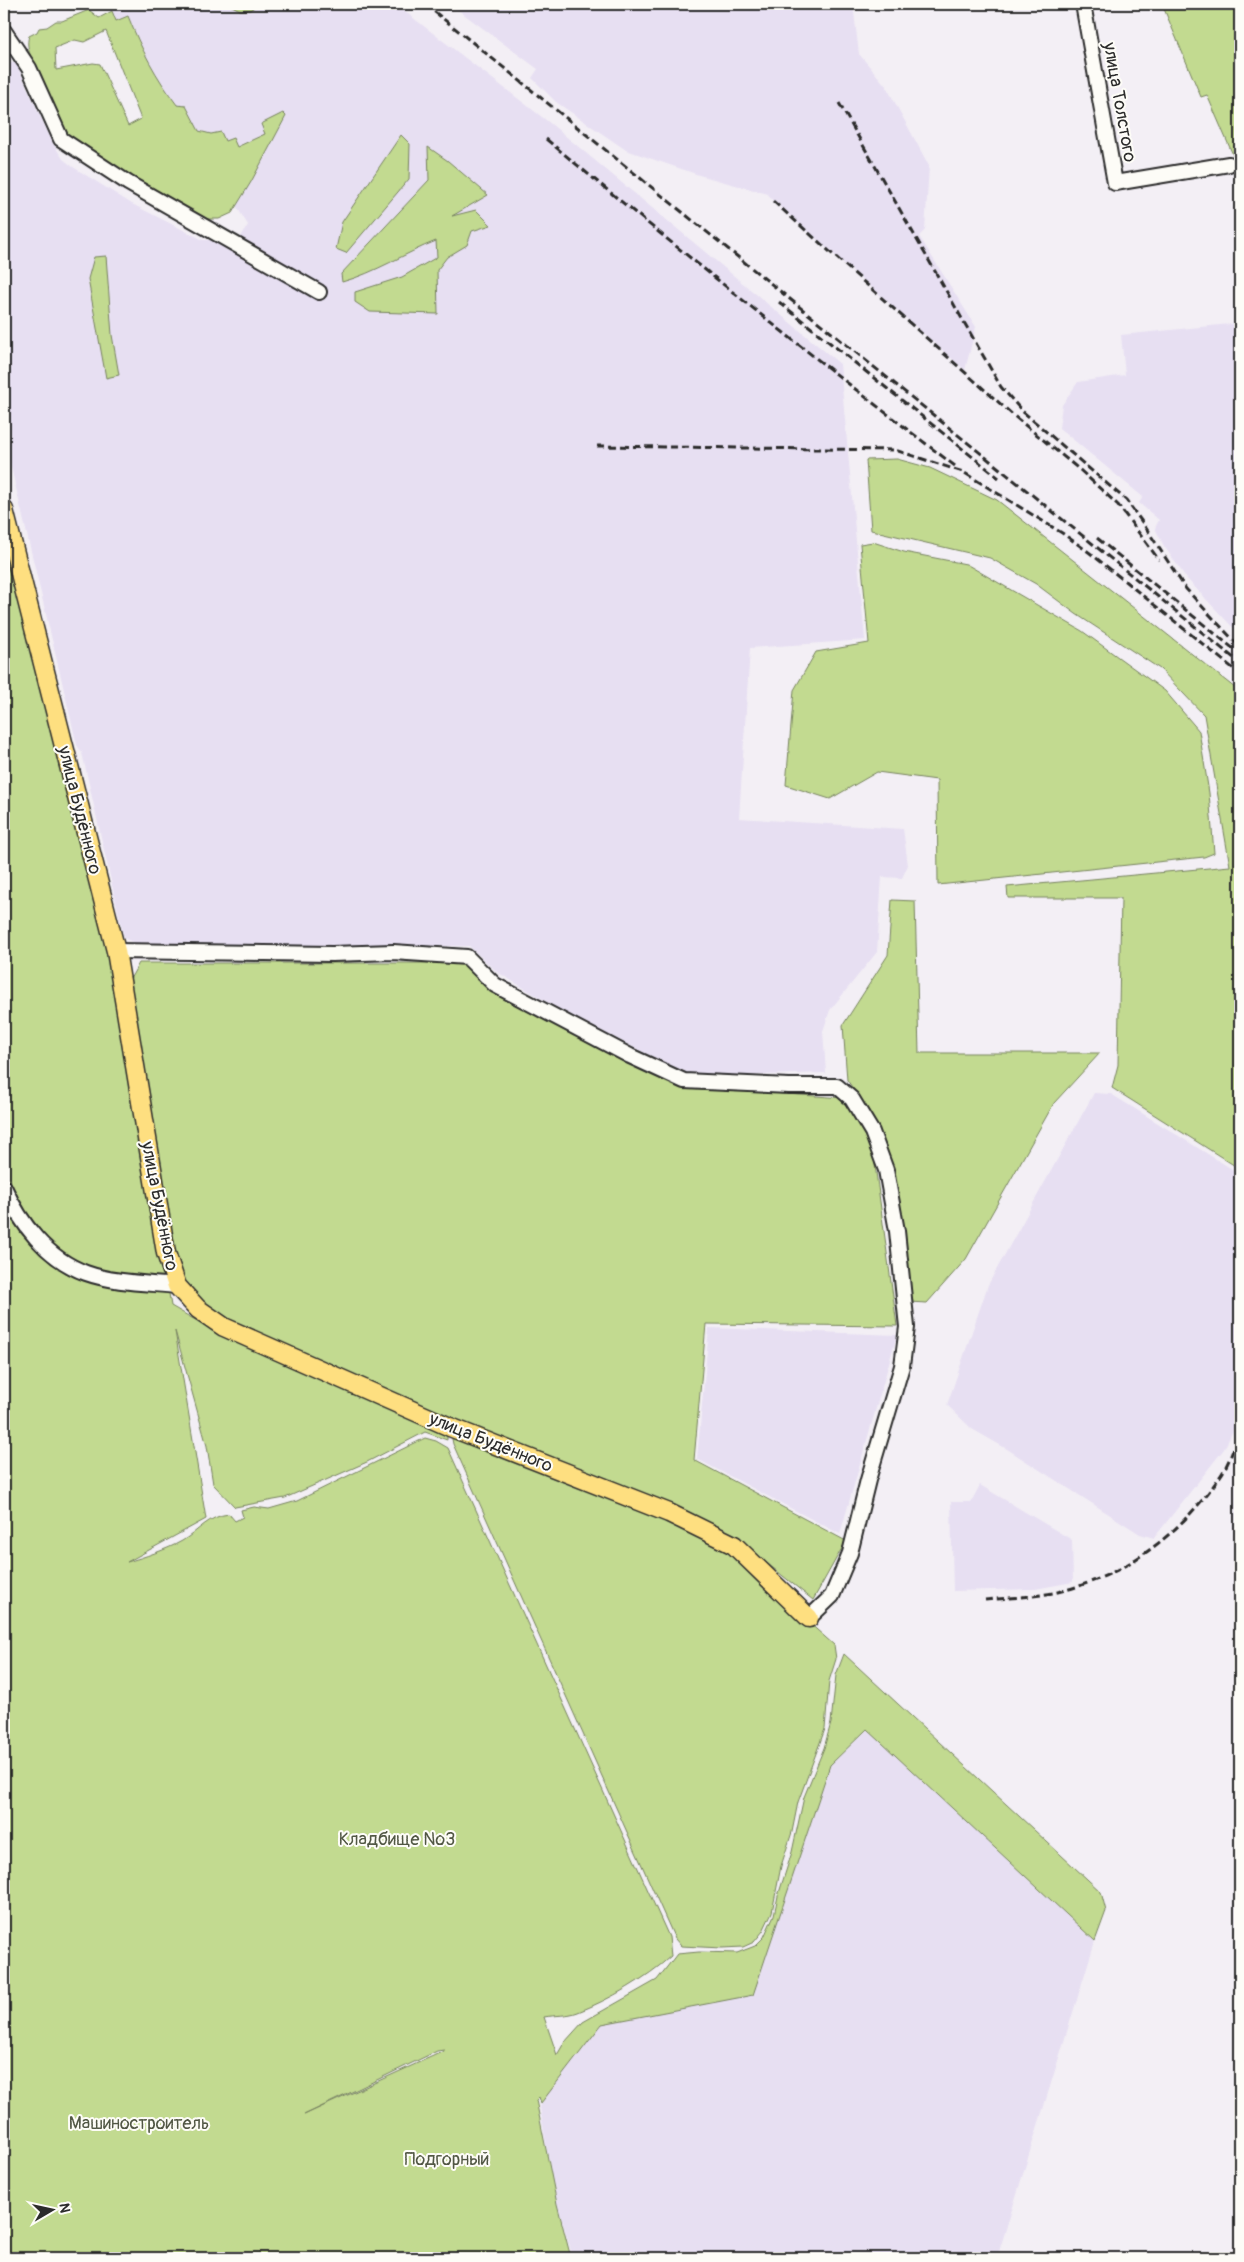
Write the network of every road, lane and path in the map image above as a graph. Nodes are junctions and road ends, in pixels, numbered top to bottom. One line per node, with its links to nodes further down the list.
1 (1083, 4): 3 (street, улица Толстого)
2 (4, 31): 4 (street)
3 (1229, 164)
4 (319, 292)
5 (4, 510): 6 (main road, улица Будённого)
6 (116, 951): 8 (main road, улица Будённого); 9 (street)
7 (4, 1187): 8 (street)
8 (177, 1286): 9 (main road, улица Будённого)
9 (809, 1618)

